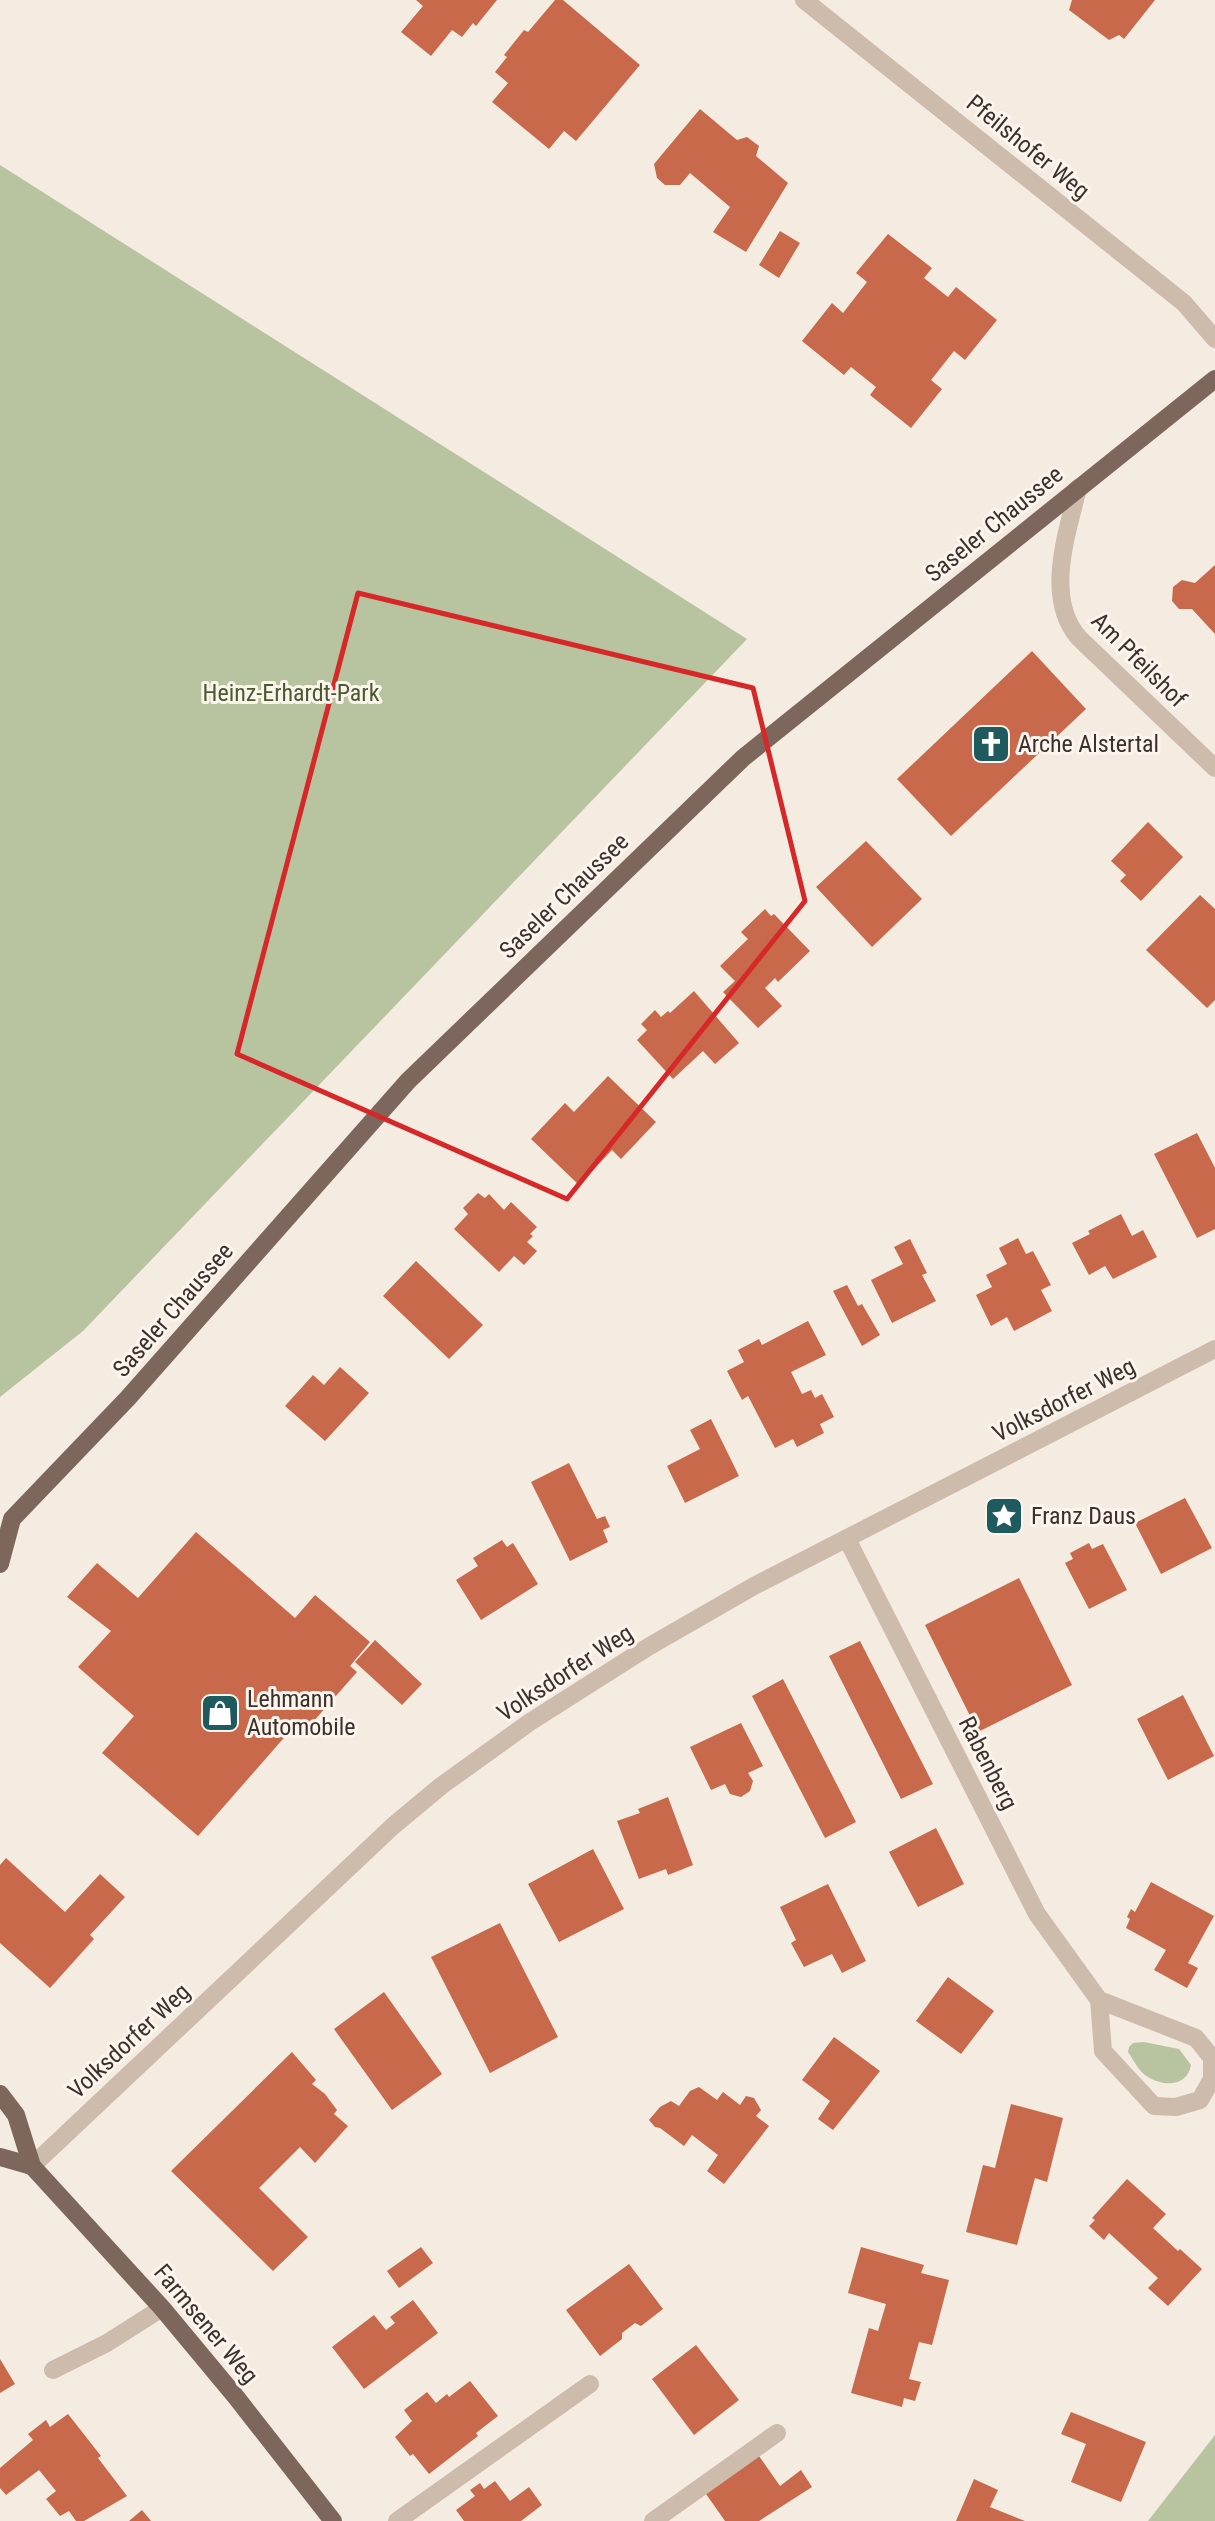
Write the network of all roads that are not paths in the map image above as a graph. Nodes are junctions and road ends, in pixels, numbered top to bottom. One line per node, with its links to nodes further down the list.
1 (804, 0): 2 (street, Pfeilshofer Weg)
2 (1215, 339)
3 (1215, 379): 4 (main road, Saseler Chaussee)
4 (1078, 488): 5 (street, Am Pfeilshof); 7 (main road, Saseler Chaussee)
5 (1215, 768)
6 (1215, 1349): 8 (street, Volksdorfer Weg)
7 (6, 1519): 9 (main road, Saseler Chaussee)
8 (847, 1539): 10 (street, Rabenberg); 13 (street, Volksdorfer Weg)
9 (0, 1564)
10 (1099, 2000): 10 (street)
11 (0, 2094): 13 (main road, Farmsener Weg)
12 (0, 2157): 13 (main road)
13 (32, 2166): 14 (main road, Farmsener Weg)
14 (162, 2308): 15 (street); 18 (main road, Farmsener Weg)
15 (53, 2370)
16 (590, 2384): 19 (street)
17 (778, 2433): 20 (street)
18 (333, 2521)
19 (397, 2521)
20 (653, 2521)

